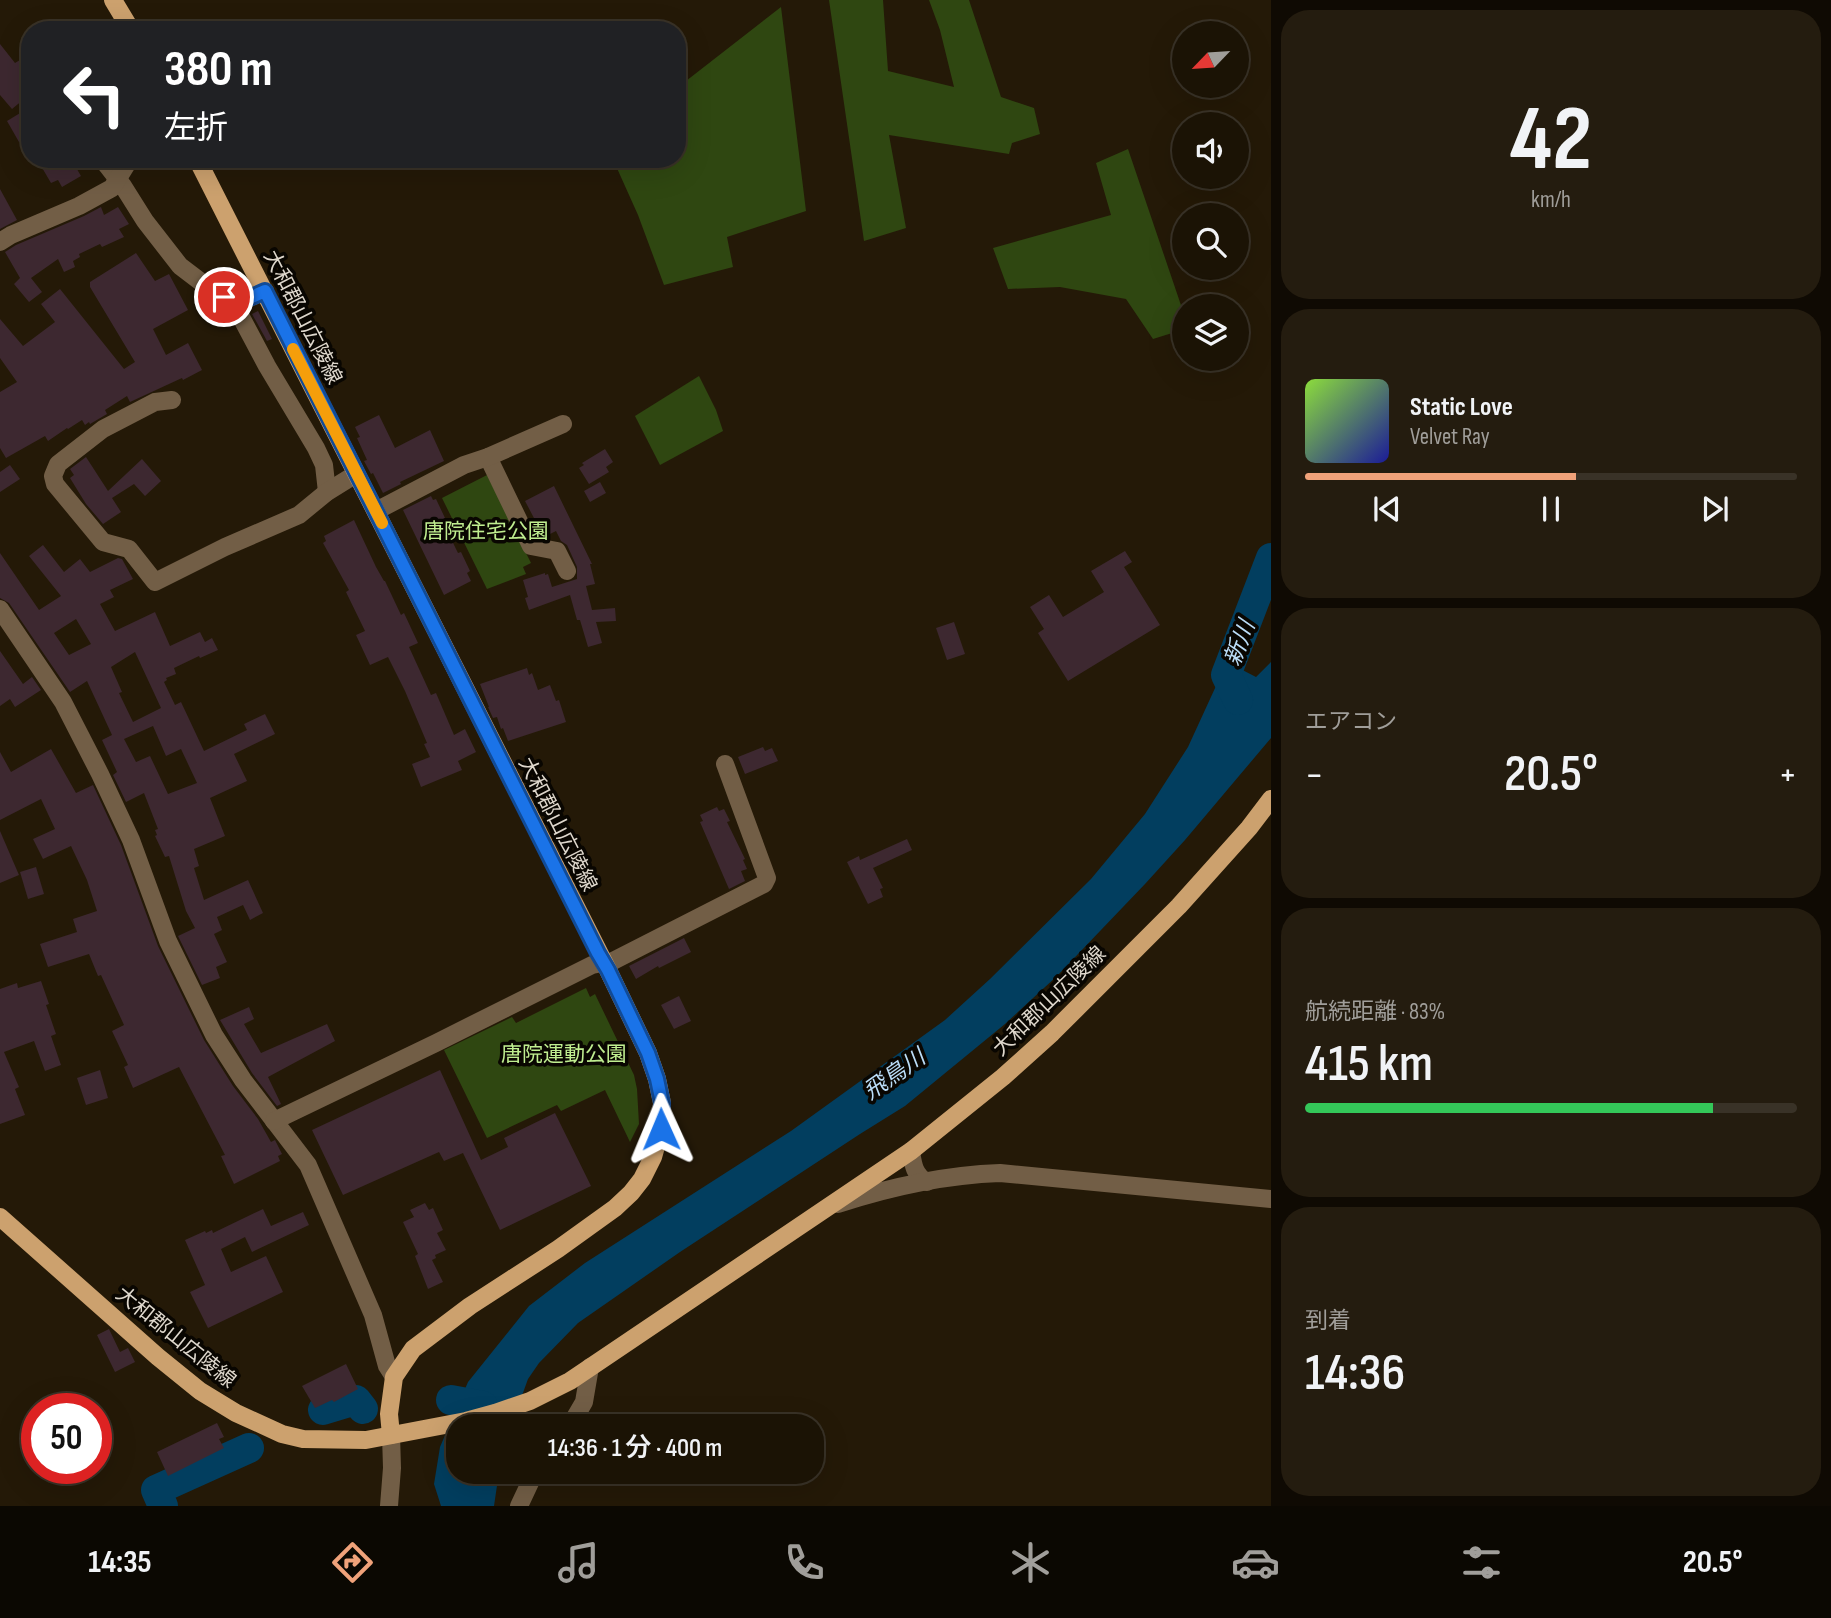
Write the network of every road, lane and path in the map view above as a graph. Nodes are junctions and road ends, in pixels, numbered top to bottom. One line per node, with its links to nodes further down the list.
1 (113, 0): 2 (main road)
2 (126, 21)
3 (109, 168): 6 (street)
4 (125, 168): 6 (street)
5 (202, 168): 8 (main road, 大和郡山広陵線)
6 (118, 180): 7 (street); 9 (street)
7 (0, 242)
8 (265, 291): 9 (street); 13 (main road, 大和郡山広陵線)
9 (233, 302): 14 (street)
10 (172, 400): 14 (street)
11 (563, 424): 12 (street)
12 (488, 457): 15 (street); 16 (street)
13 (356, 474): 14 (street); 15 (main road, 大和郡山広陵線)
14 (327, 492)
15 (376, 511): 20 (main road, 大和郡山広陵線)
16 (567, 571)
17 (0, 609): 21 (street)
18 (725, 764): 20 (street)
19 (1271, 799): 22 (main road, 大和郡山広陵線)
20 (603, 962): 21 (street); 28 (main road, 大和郡山広陵線)
21 (274, 1121): 28 (street)
22 (911, 1151): 23 (street); 25 (main road, 大和郡山広陵線)
23 (927, 1182): 24 (street); 25 (street)
24 (1271, 1199)
25 (831, 1206): 27 (main road, 大和郡山広陵線)
26 (0, 1217): 30 (main road, 大和郡山広陵線)
27 (590, 1367): 29 (street); 30 (main road, 大和郡山広陵線)
28 (394, 1377): 30 (main road, 大和郡山広陵線)
29 (577, 1414)
30 (391, 1435): 32 (street)
31 (529, 1484): 33 (street)
32 (389, 1506)
33 (519, 1506)

